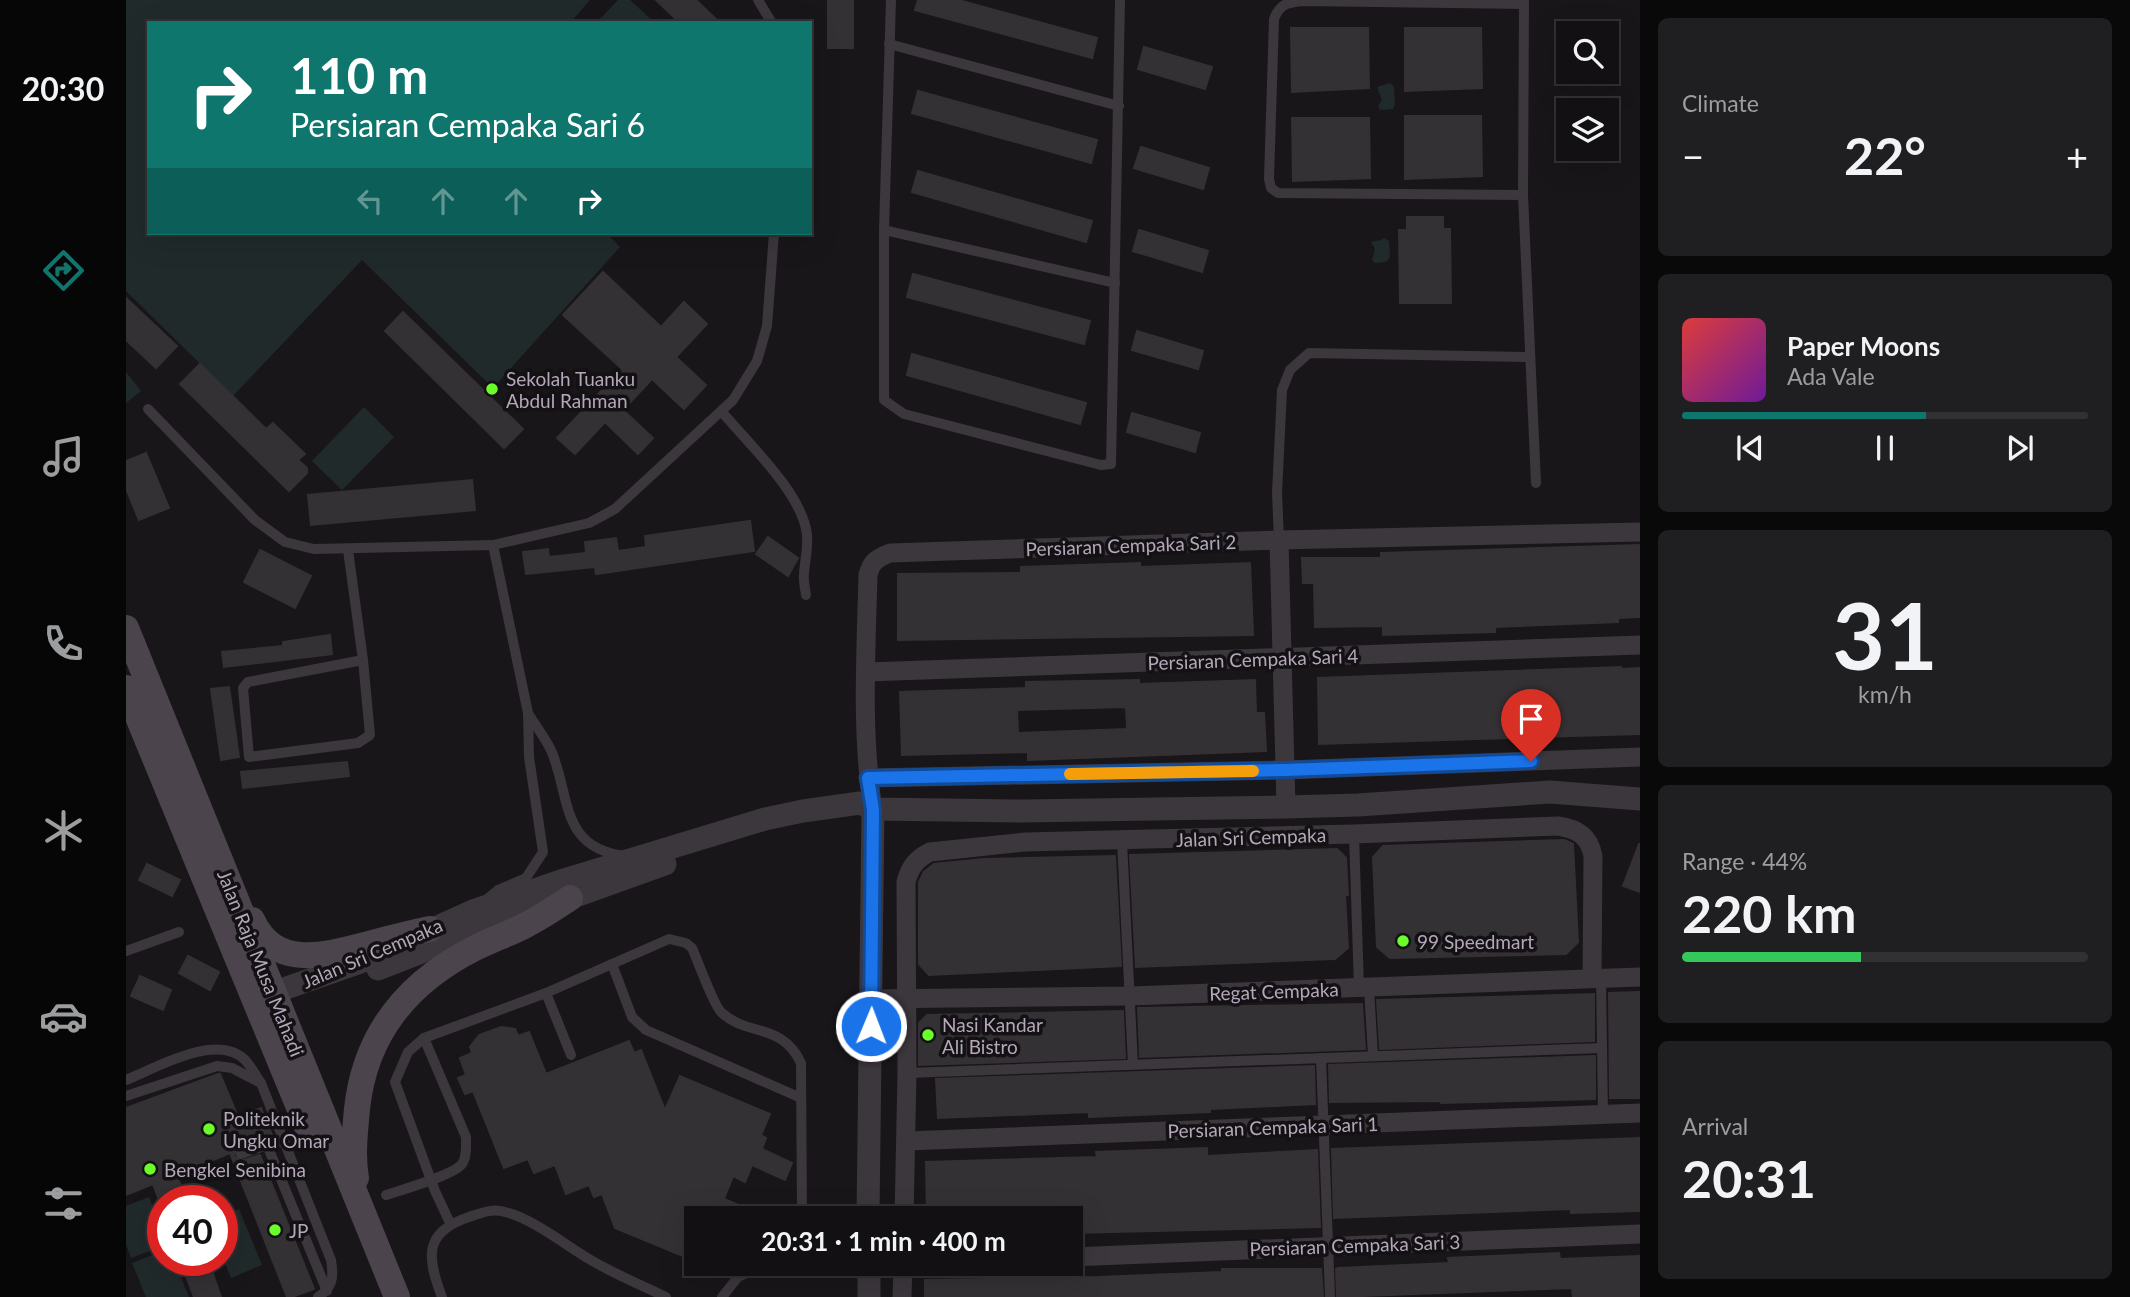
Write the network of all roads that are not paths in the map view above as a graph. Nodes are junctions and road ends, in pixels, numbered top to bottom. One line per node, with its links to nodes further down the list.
1 (758, 0): 5 (lane)
2 (891, 0): 6 (lane)
3 (1120, 0): 7 (lane)
4 (1524, 2): 8 (lane); 8 (lane)
5 (771, 21)
6 (889, 44): 7 (lane); 9 (lane)
7 (1119, 106): 11 (lane)
8 (1523, 195): 12 (lane)
9 (884, 230): 11 (lane); 11 (lane)
10 (774, 235): 14 (lane)
11 (1115, 283)
12 (1529, 357): 15 (lane); 17 (lane)
13 (148, 409): 19 (lane)
14 (722, 412): 18 (lane); 20 (lane)
15 (1536, 483)
16 (1640, 532): 17 (street, Persiaran Cempaka Sari 2)
17 (1279, 540): 23 (street); 25 (street, Persiaran Cempaka Sari 2)
18 (493, 545): 19 (lane); 27 (lane)
19 (348, 550): 24 (lane)
20 (806, 595)
21 (126, 628): 42 (main road, Jalan Raja Musa Mahadi)
22 (1640, 645): 23 (street, Persiaran Cempaka Sari 4)
23 (1284, 658): 25 (street, Persiaran Cempaka Sari 4); 29 (street)
24 (363, 660): 24 (lane)
25 (866, 673): 30 (street, Persiaran Cempaka Sari 2)
26 (126, 688): 56 (main road, Jalan Raja Musa Mahadi)
27 (528, 713): 41 (lane); 44 (lane)
28 (1640, 757): 29 (street)
29 (1285, 770): 30 (street); 33 (street)
30 (868, 778): 34 (street, Persiaran Cempaka Sari 2)
31 (1640, 799): 32 (street, Jalan Sri Cempaka)
32 (1358, 805): 33 (street, Jalan Sri Cempaka); 36 (street); 37 (street)
33 (1286, 807): 35 (street, Jalan Sri Cempaka)
34 (873, 810): 35 (street, Jalan Sri Cempaka); 41 (street, Jalan Sri Cempaka); 43 (street, Jalan Sri Cempaka); 54 (street)
35 (1022, 811): 40 (street)
36 (1380, 833): 38 (street, Jalan Sri Cempaka); 50 (street, Jalan Sri Cempaka)
37 (1334, 834): 38 (street, Jalan Sri Cempaka); 39 (street, Jalan Sri Cempaka)
38 (1354, 834): 51 (lane)
39 (1122, 841): 40 (street, Jalan Sri Cempaka); 53 (lane)
40 (1025, 842): 55 (street, Jalan Sri Cempaka)
41 (639, 857): 44 (street, Jalan Sri Cempaka)
42 (231, 887): 45 (main road); 56 (main road, Jalan Raja Musa Mahadi)
43 (570, 898): 56 (street, Jalan Sri Cempaka); 80 (main road)
44 (473, 911): 45 (street, Jalan Sri Cempaka)
45 (430, 929): 56 (street, Jalan Sri Cempaka)
46 (179, 932): 47 (lane)
47 (126, 951)
48 (612, 964): 52 (lane); 67 (lane); 67 (lane)
49 (1640, 977): 50 (street, Regat Cempaka)
50 (1597, 978): 51 (street, Regat Cempaka); 58 (lane)
51 (1364, 989): 53 (street, Regat Cempaka); 60 (lane)
52 (546, 993): 57 (lane); 59 (lane)
53 (1130, 996): 55 (street, Regat Cempaka); 62 (lane)
54 (872, 999): 55 (street, Regat Cempaka); 78 (street)
55 (907, 1000): 63 (street)
56 (269, 1003): 80 (main road, Jalan Raja Musa Mahadi); 89 (main road, Jalan Raja Musa Mahadi)
57 (424, 1038): 75 (lane); 75 (lane)
58 (1602, 1048): 60 (lane); 69 (lane)
59 (571, 1055)
60 (1373, 1056): 61 (lane)
61 (1321, 1058): 62 (lane); 70 (lane)
62 (1133, 1065): 63 (lane)
63 (907, 1073): 72 (street)
64 (126, 1080): 65 (lane)
65 (261, 1083): 66 (lane); 71 (lane)
66 (126, 1096)
67 (801, 1098): 77 (lane)
68 (1640, 1113): 69 (street, Persiaran Cempaka Sari 1)
69 (1603, 1114): 70 (street, Persiaran Cempaka Sari 1)
70 (1324, 1125): 72 (street, Persiaran Cempaka Sari 1); 83 (lane)
71 (284, 1141): 73 (lane); 88 (lane)
72 (906, 1141): 79 (street)
73 (267, 1145): 74 (lane); 88 (lane)
74 (241, 1154)
75 (432, 1179): 76 (lane); 81 (lane)
76 (386, 1195)
77 (802, 1206)
78 (868, 1206)
79 (904, 1206)
80 (361, 1210): 90 (main road, Jalan Raja Musa Mahadi)
81 (450, 1223): 91 (lane); 92 (lane)
82 (1640, 1234): 83 (street, Persiaran Cempaka Sari 3)
83 (1328, 1245): 84 (street, Persiaran Cempaka Sari 3); 96 (lane)
84 (1083, 1255)
85 (740, 1276): 93 (lane)
86 (869, 1276): 94 (street)
87 (903, 1276): 95 (street)
88 (323, 1294)
89 (379, 1297)
90 (397, 1297)
91 (442, 1297)
92 (666, 1297)
93 (722, 1297)
94 (869, 1297)
95 (902, 1297)
96 (1330, 1297)

